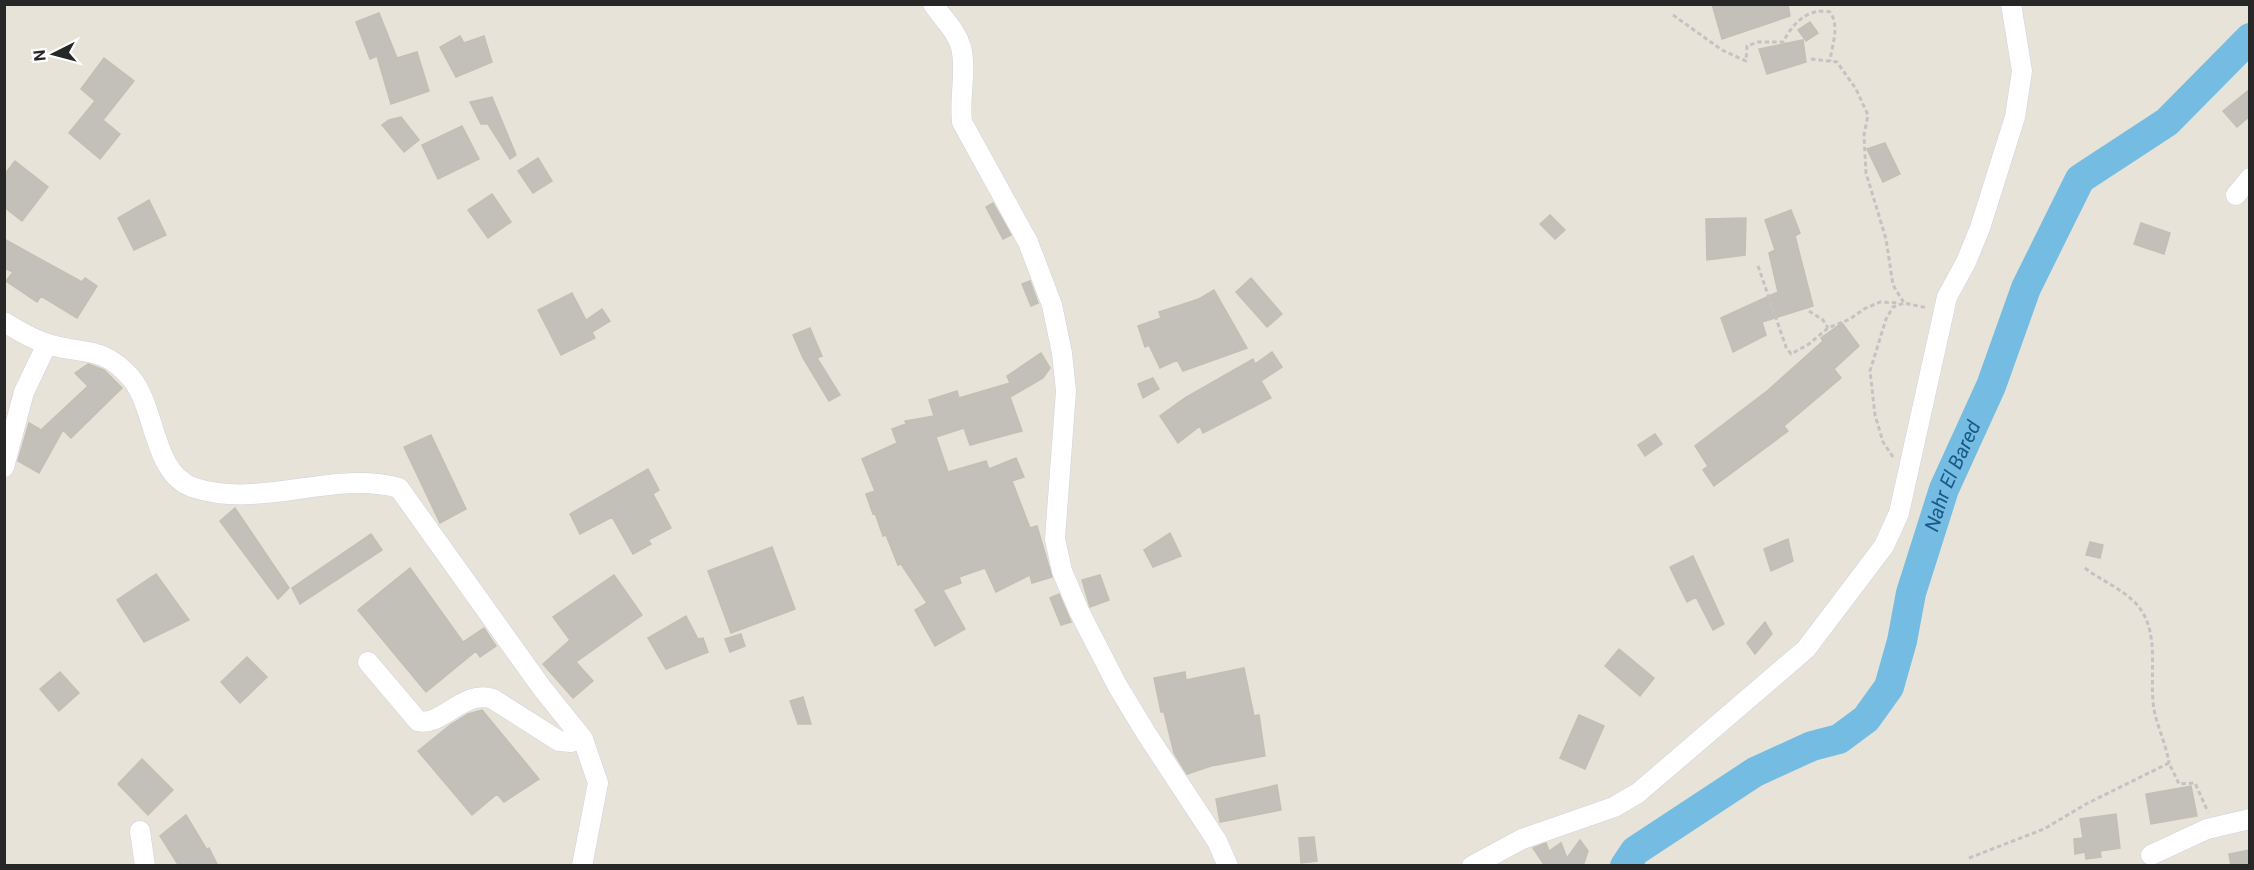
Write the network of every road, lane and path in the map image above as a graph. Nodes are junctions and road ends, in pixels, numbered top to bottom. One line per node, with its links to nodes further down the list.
1 (933, 4): 28 (street)
2 (2011, 4): 11 (street)
3 (1673, 15): 5 (path)
4 (1811, 59): 5 (path)
5 (1830, 61): 9 (path)
6 (2250, 177): 7 (street)
7 (2236, 195)
8 (1758, 266): 13 (path)
9 (1901, 303): 11 (path); 13 (path); 15 (path)
10 (1809, 311): 13 (path)
11 (1944, 311): 15 (street)
12 (4, 322): 14 (street)
13 (1828, 328)
14 (46, 344): 16 (street); 19 (street)
15 (1908, 465): 29 (street)
16 (4, 467)
17 (2085, 568): 20 (path)
18 (368, 662): 19 (street)
19 (581, 737): 27 (street)
20 (2169, 763): 22 (path); 25 (path)
21 (2250, 819): 22 (street)
22 (2212, 828): 24 (street)
23 (140, 831): 26 (street)
24 (2151, 855)
25 (1969, 858)
26 (145, 866)
27 (582, 866)
28 (1228, 866)
29 (1472, 866)

